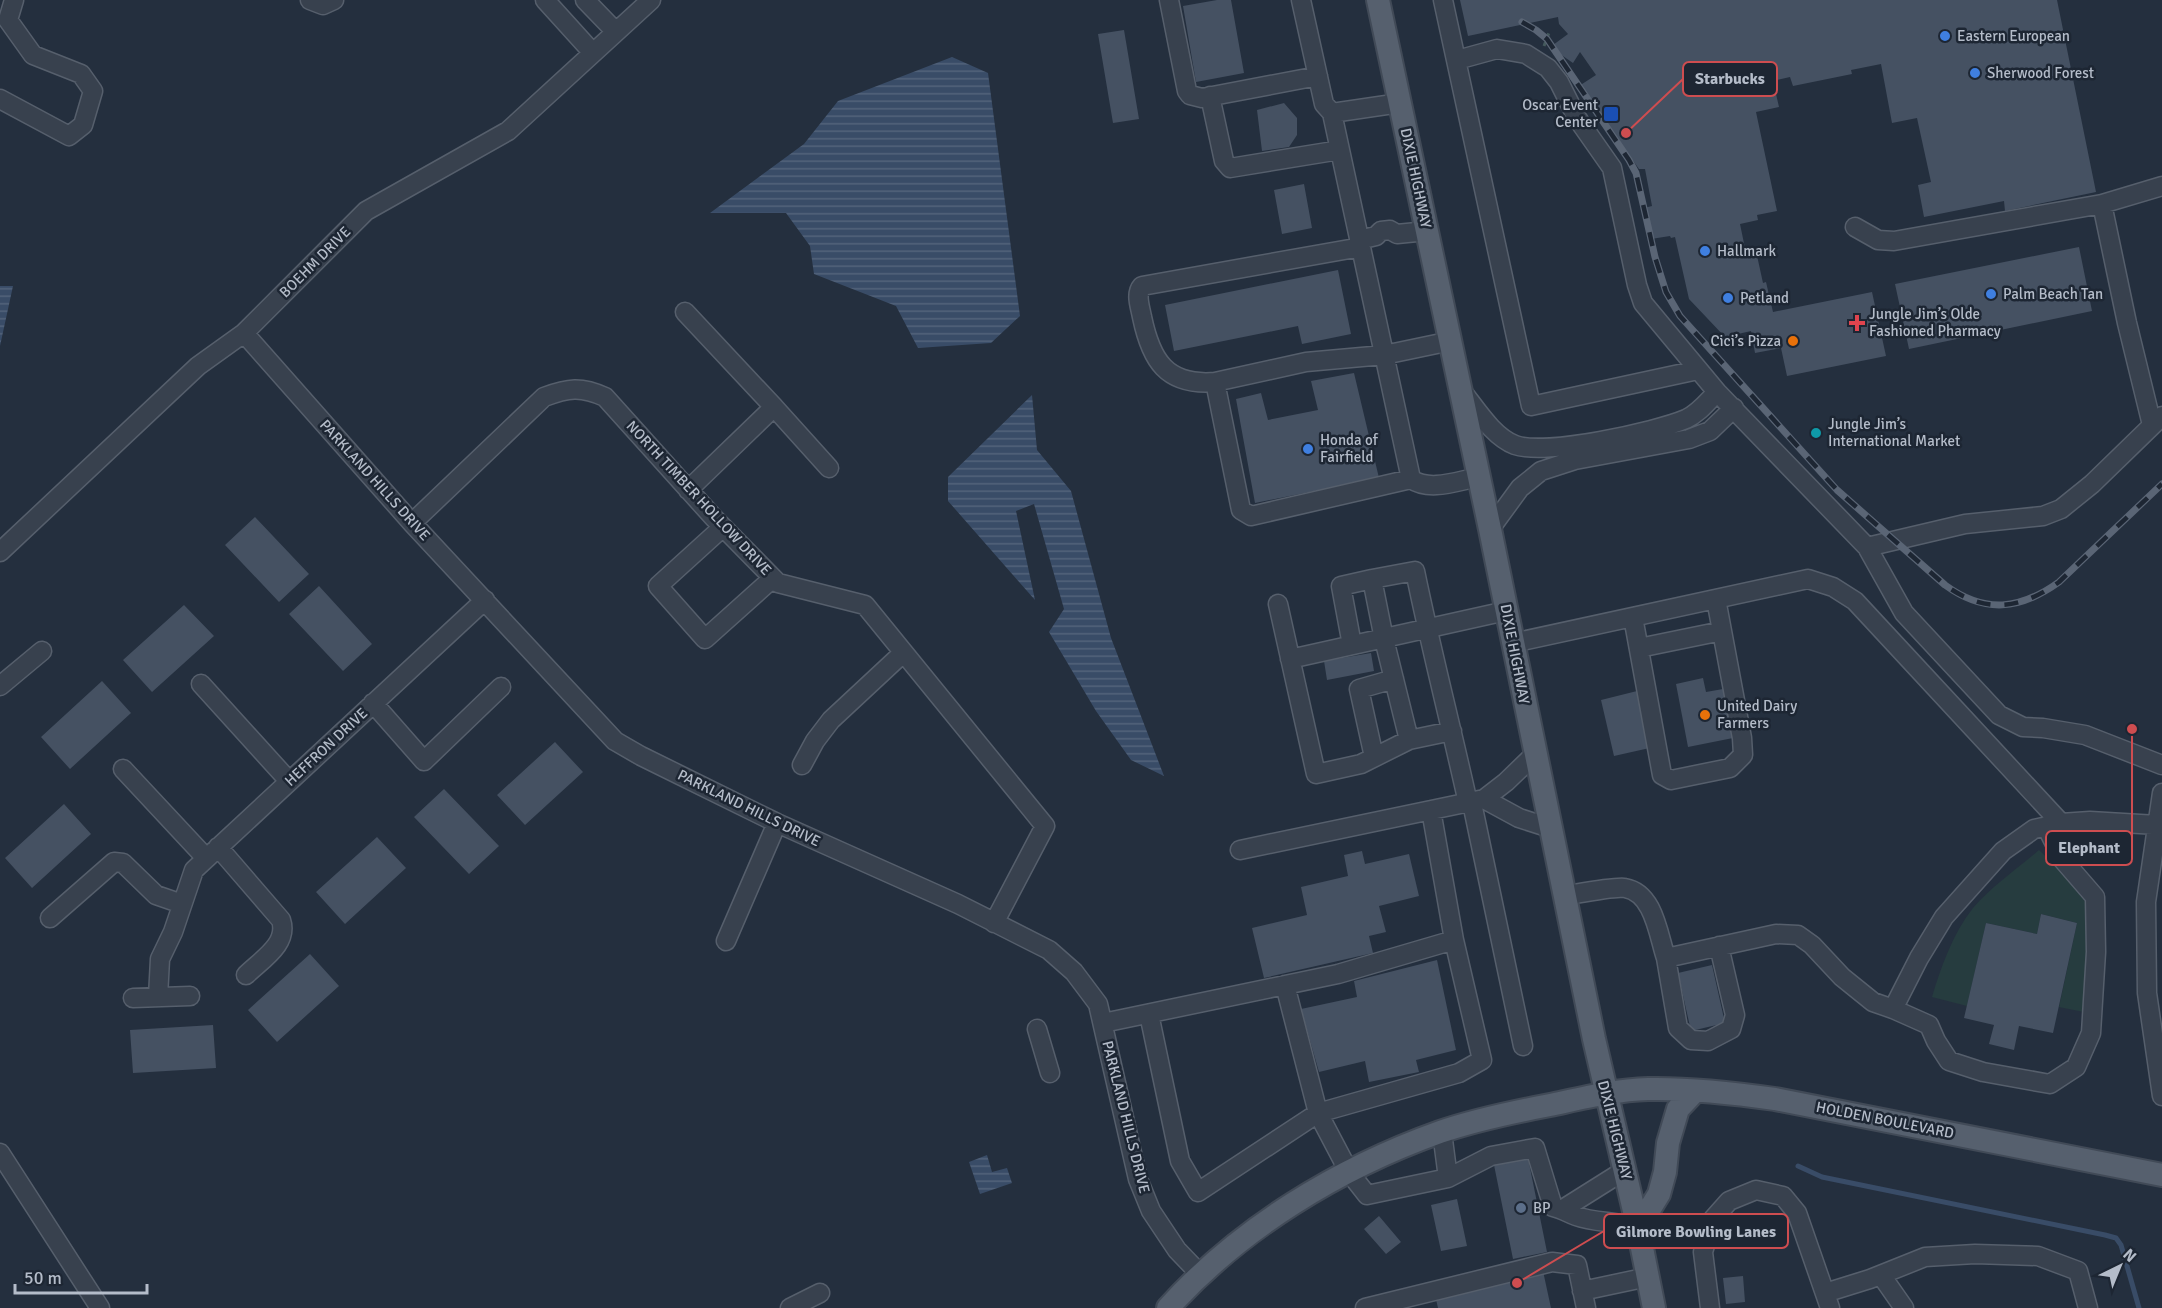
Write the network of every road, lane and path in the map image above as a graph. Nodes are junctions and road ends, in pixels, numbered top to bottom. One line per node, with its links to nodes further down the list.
1 (14, 0): 18 (street)
2 (310, 0): 3 (street)
3 (334, 0)
4 (545, 0): 14 (street)
5 (585, 0): 12 (street)
6 (651, 0): 12 (street, BOEHM DRIVE)
7 (1169, 0): 17 (street)
8 (1301, 0): 16 (street)
9 (1378, 0): 19 (main road, DIXIE HIGHWAY)
10 (1443, 0): 15 (street)
11 (1550, 30): 13 (path)
12 (616, 32): 14 (street, BOEHM DRIVE)
13 (1542, 51)
14 (593, 53): 28 (street, BOEHM DRIVE)
15 (1457, 60): 31 (street); 31 (street)
16 (1318, 76): 17 (street); 20 (street)
17 (1210, 96): 21 (street)
18 (0, 99)
19 (1400, 103): 20 (street); 25 (main road, DIXIE HIGHWAY)
20 (1332, 113): 21 (street)
21 (1340, 150): 26 (street)
22 (2162, 186): 23 (street)
23 (2102, 204): 24 (street); 37 (street)
24 (1855, 227)
25 (1427, 231): 26 (street); 29 (main road, DIXIE HIGHWAY)
26 (1365, 241): 30 (street); 32 (street)
27 (685, 312): 35 (street)
28 (244, 333): 42 (street, PARKLAND HILLS DRIVE); 46 (street, BOEHM DRIVE)
29 (1450, 341): 30 (street); 33 (main road, DIXIE HIGHWAY)
30 (1384, 355): 32 (street); 40 (street)
31 (1698, 370): 34 (street)
32 (1215, 382): 40 (street)
33 (1461, 390): 34 (street); 39 (main road, DIXIE HIGHWAY)
34 (1717, 392): 36 (street)
35 (774, 408): 38 (street); 41 (street)
36 (1734, 408): 44 (street); 45 (street)
37 (2157, 421): 45 (street)
38 (829, 468)
39 (1479, 477): 40 (street); 44 (main road, DIXIE HIGHWAY)
40 (1411, 478)
41 (688, 490): 42 (street, NORTH TIMBER HOLLOW DRIVE); 43 (street, NORTH TIMBER HOLLOW DRIVE)
42 (412, 523): 50 (street, PARKLAND HILLS DRIVE)
43 (723, 527): 47 (street, NORTH TIMBER HOLLOW DRIVE); 47 (street)
44 (1490, 529): 52 (main road, DIXIE HIGHWAY)
45 (1867, 546): 73 (street)
46 (0, 552)
47 (773, 578): 61 (street, NORTH TIMBER HOLLOW DRIVE)
48 (1372, 579): 54 (street); 56 (street); 58 (street)
49 (1716, 599): 53 (street); 55 (street); 80 (street)
50 (485, 600): 67 (street, HEFFRON DRIVE); 79 (street, PARKLAND HILLS DRIVE)
51 (1278, 604): 62 (street)
52 (1506, 611): 54 (street); 57 (main road, DIXIE HIGHWAY)
53 (1633, 617): 57 (street); 59 (street)
54 (1426, 629): 56 (street); 68 (street)
55 (1722, 631): 59 (street); 59 (street)
56 (1384, 639): 58 (street); 63 (street)
57 (1513, 643): 70 (main road, DIXIE HIGHWAY)
58 (1352, 645): 62 (street)
59 (1639, 648)
60 (42, 651): 65 (street)
61 (903, 654): 72 (street); 88 (street, NORTH TIMBER HOLLOW DRIVE)
62 (1290, 659): 71 (street)
63 (1394, 679): 69 (street); 71 (street)
64 (201, 684): 75 (street)
65 (0, 686)
66 (501, 687): 67 (street)
67 (374, 703): 75 (street, HEFFRON DRIVE)
68 (1452, 731): 69 (street); 77 (street)
69 (1409, 740): 71 (street)
70 (1535, 754): 77 (street); 82 (main road, DIXIE HIGHWAY)
71 (1374, 758)
72 (802, 765)
73 (2162, 765)
74 (123, 769): 84 (street)
75 (289, 782): 84 (street, HEFFRON DRIVE)
76 (2162, 793): 81 (street)
77 (1475, 802): 78 (street); 82 (street); 102 (street)
78 (1431, 810): 83 (street); 89 (street)
79 (777, 823): 88 (street, PARKLAND HILLS DRIVE); 90 (street)
80 (2054, 825): 81 (street); 98 (street); 98 (street)
81 (2157, 825): 106 (street)
82 (1550, 828): 85 (main road, DIXIE HIGHWAY)
83 (1240, 849)
84 (212, 852): 86 (street, HEFFRON DRIVE); 93 (street)
85 (1563, 896): 92 (street); 105 (main road, DIXIE HIGHWAY)
86 (182, 904): 87 (street); 96 (street, HEFFRON DRIVE)
87 (50, 918)
88 (994, 924): 100 (street, PARKLAND HILLS DRIVE)
89 (1454, 940): 94 (street); 107 (street)
90 (726, 941)
91 (1719, 946): 92 (street); 92 (street); 98 (street)
92 (1666, 958)
93 (246, 975)
94 (1285, 985): 99 (street); 107 (street)
95 (190, 996): 96 (street)
96 (158, 997): 97 (street)
97 (133, 998)
98 (1893, 1009)
99 (1149, 1014): 100 (street); 107 (street)
100 (1103, 1023): 116 (street, PARKLAND HILLS DRIVE)
101 (1037, 1029): 103 (street)
102 (1523, 1046)
103 (1050, 1073)
104 (1695, 1091): 105 (main road, HOLDEN BOULEVARD); 112 (main road, HOLDEN BOULEVARD); 115 (main road)
105 (1605, 1093): 108 (main road, HOLDEN BOULEVARD); 110 (main road, DIXIE HIGHWAY)
106 (2162, 1096)
107 (1318, 1113): 111 (street)
108 (1442, 1132): 111 (main road, HOLDEN BOULEVARD); 113 (street)
109 (0, 1154): 122 (street)
110 (1625, 1170): 114 (street); 115 (main road, DIXIE HIGHWAY)
111 (1349, 1172): 113 (street); 116 (main road, HOLDEN BOULEVARD)
112 (2162, 1175)
113 (1448, 1178): 114 (street)
114 (1563, 1209): 115 (street)
115 (1638, 1228): 118 (main road, DIXIE HIGHWAY)
116 (1201, 1275): 124 (main road, HOLDEN BOULEVARD)
117 (1881, 1275): 121 (street); 128 (street); 129 (street)
118 (1648, 1277): 120 (street); 126 (main road, DIXIE HIGHWAY)
119 (820, 1293): 123 (street)
120 (1584, 1300): 125 (street)
121 (1828, 1301): 127 (street)
122 (100, 1308)
123 (790, 1308)
124 (1168, 1308)
125 (1365, 1308)
126 (1654, 1308)
127 (1710, 1308)
128 (1904, 1308)
129 (2088, 1308)

